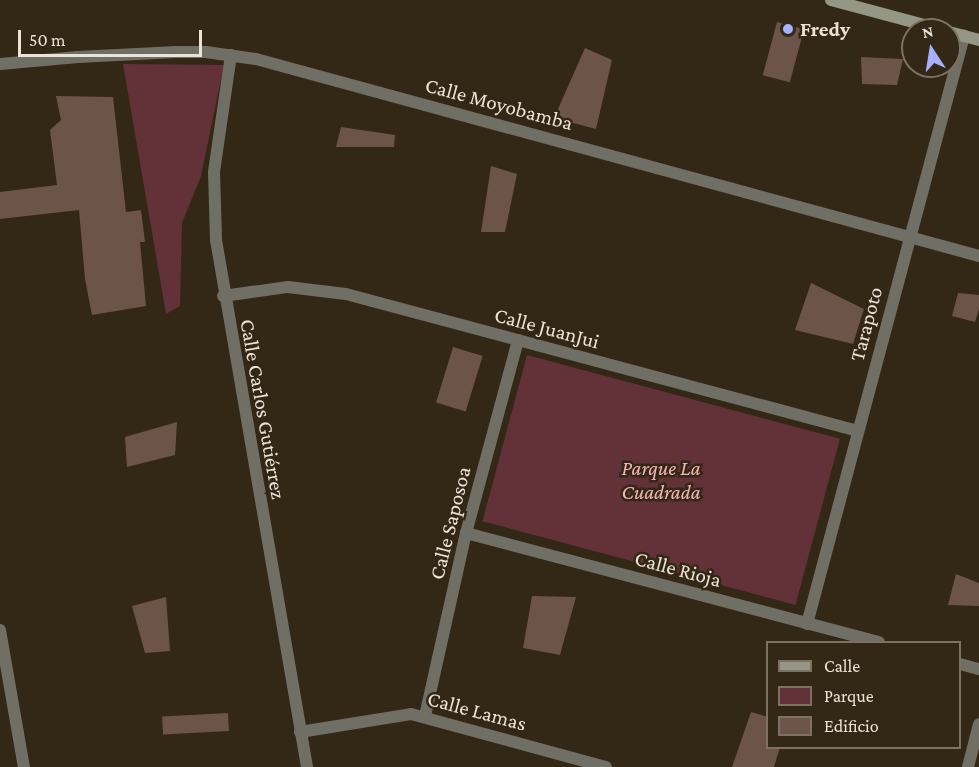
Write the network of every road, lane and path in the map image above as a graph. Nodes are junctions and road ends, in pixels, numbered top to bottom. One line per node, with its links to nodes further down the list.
1 (831, 0): 2 (street)
2 (901, 19)
3 (961, 35): 4 (street)
4 (964, 36): 5 (street); 8 (street, Tarapoto)
5 (979, 40)
6 (231, 55): 7 (street, Calle Moyobamba); 8 (street, Calle Moyobamba); 10 (street, Calle Carlos Gutiérrez)
7 (0, 64)
8 (909, 236): 9 (street, Calle Moyobamba); 12 (street, Tarapoto)
9 (979, 256)
10 (223, 296): 11 (street, Calle JuanJui); 22 (street, Calle Carlos Gutiérrez)
11 (518, 340): 12 (street, Calle JuanJui); 13 (street, Calle Saposoa)
12 (858, 431): 14 (street, Tarapoto)
13 (466, 533): 14 (street, Calle Rioja); 20 (street, Calle Saposoa)
14 (807, 624): 16 (street, Calle Rioja)
15 (0, 630): 17 (street)
16 (875, 641)
17 (2, 655): 23 (street)
18 (961, 664): 19 (street)
19 (979, 669)
20 (424, 716): 22 (street, Calle Lamas); 25 (street, Calle Lamas)
21 (979, 724): 26 (street)
22 (300, 732): 24 (street, Calle Carlos Gutiérrez)
23 (24, 767)
24 (307, 767)
25 (603, 767)
26 (968, 767)

